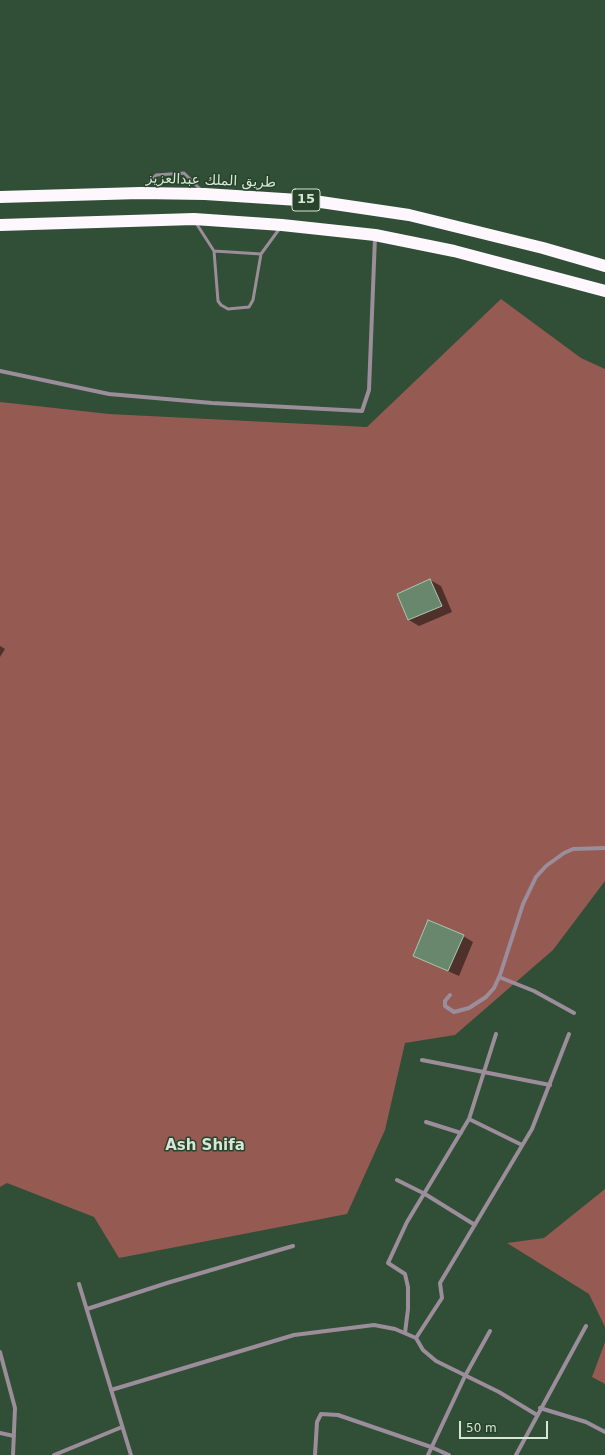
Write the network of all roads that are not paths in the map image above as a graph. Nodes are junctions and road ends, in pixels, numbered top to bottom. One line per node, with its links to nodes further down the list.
1 (140, 193): 2 (highway, طريق الملك عبدالعزيز / 15); 2 (lane); 3 (highway, طريق الملك عبدالعزيز / 15)
2 (205, 194): 10 (highway, طريق الملك عبدالعزيز / 15)
3 (0, 198)
4 (194, 220): 5 (highway, 15); 6 (highway, 15); 8 (lane)
5 (0, 224)
6 (282, 225): 7 (highway, 15); 9 (lane)
7 (375, 235): 11 (highway, 15); 12 (street)
8 (214, 251): 9 (lane); 9 (lane)
9 (261, 254)
10 (605, 266)
11 (605, 291)
12 (0, 371)
13 (605, 848): 14 (street)
14 (499, 977): 15 (street); 16 (street)
15 (450, 995)
16 (574, 1013)
17 (496, 1034): 20 (street)
18 (569, 1034): 21 (street)
19 (422, 1060): 20 (street)
20 (485, 1072): 21 (street); 22 (street)
21 (550, 1085): 25 (street)
22 (469, 1120): 24 (street); 25 (street)
23 (426, 1122): 24 (street)
24 (461, 1133): 27 (street)
25 (522, 1145): 28 (street)
26 (397, 1180): 27 (street)
27 (425, 1194): 28 (street); 34 (street)
28 (475, 1225): 35 (street)
29 (293, 1246): 31 (street)
30 (79, 1284): 31 (street)
31 (87, 1309): 38 (street)
32 (586, 1326): 39 (street)
33 (490, 1331): 37 (street)
34 (404, 1333): 35 (street); 38 (street)
35 (416, 1338): 37 (street)
36 (0, 1352): 44 (street)
37 (465, 1376): 40 (street); 45 (street)
38 (111, 1390): 41 (street)
39 (540, 1408): 40 (street); 42 (street)
40 (537, 1415): 52 (street)
41 (122, 1427): 47 (street); 48 (street)
42 (605, 1432)
43 (0, 1433): 44 (street)
44 (14, 1436): 46 (street)
45 (431, 1447): 49 (street); 50 (street); 51 (street)
46 (13, 1455)
47 (54, 1455)
48 (130, 1455)
49 (315, 1455)
50 (428, 1455)
51 (449, 1455)
52 (516, 1455)

